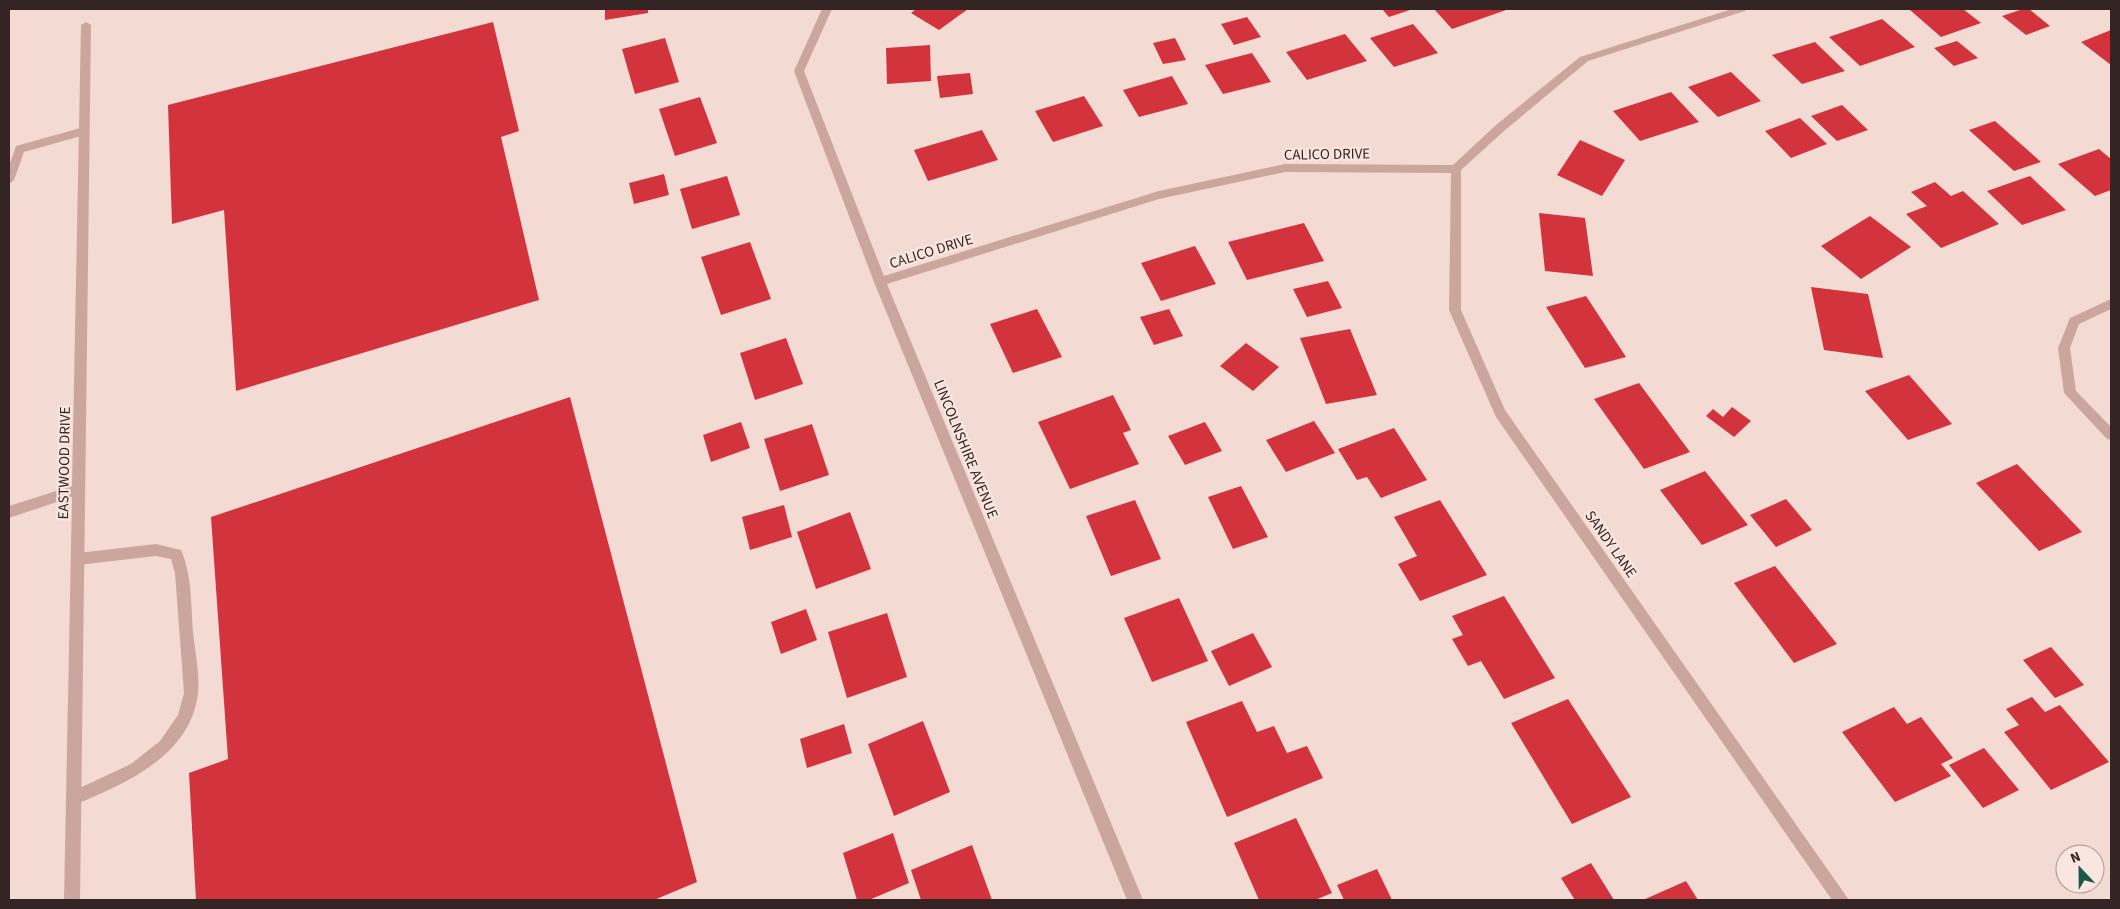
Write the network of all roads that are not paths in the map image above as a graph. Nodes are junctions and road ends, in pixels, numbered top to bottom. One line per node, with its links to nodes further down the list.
1 (826, 9): 7 (street, LINCOLNSHIRE AVENUE)
2 (1742, 9): 5 (street)
3 (86, 26): 4 (street, EASTWOOD DRIVE)
4 (84, 131): 6 (street); 10 (street, EASTWOOD DRIVE)
5 (1456, 169): 7 (street, CALICO DRIVE); 16 (street, SANDY LANE)
6 (9, 180)
7 (880, 282): 15 (street, LINCOLNSHIRE AVENUE)
8 (2111, 304): 9 (street)
9 (2111, 435)
10 (80, 489): 11 (street); 12 (street, EASTWOOD DRIVE)
11 (9, 512)
12 (78, 559): 13 (street, EASTWOOD DRIVE); 13 (street)
13 (74, 798): 14 (street, EASTWOOD DRIVE)
14 (72, 900)
15 (1135, 900)
16 (1841, 900)

